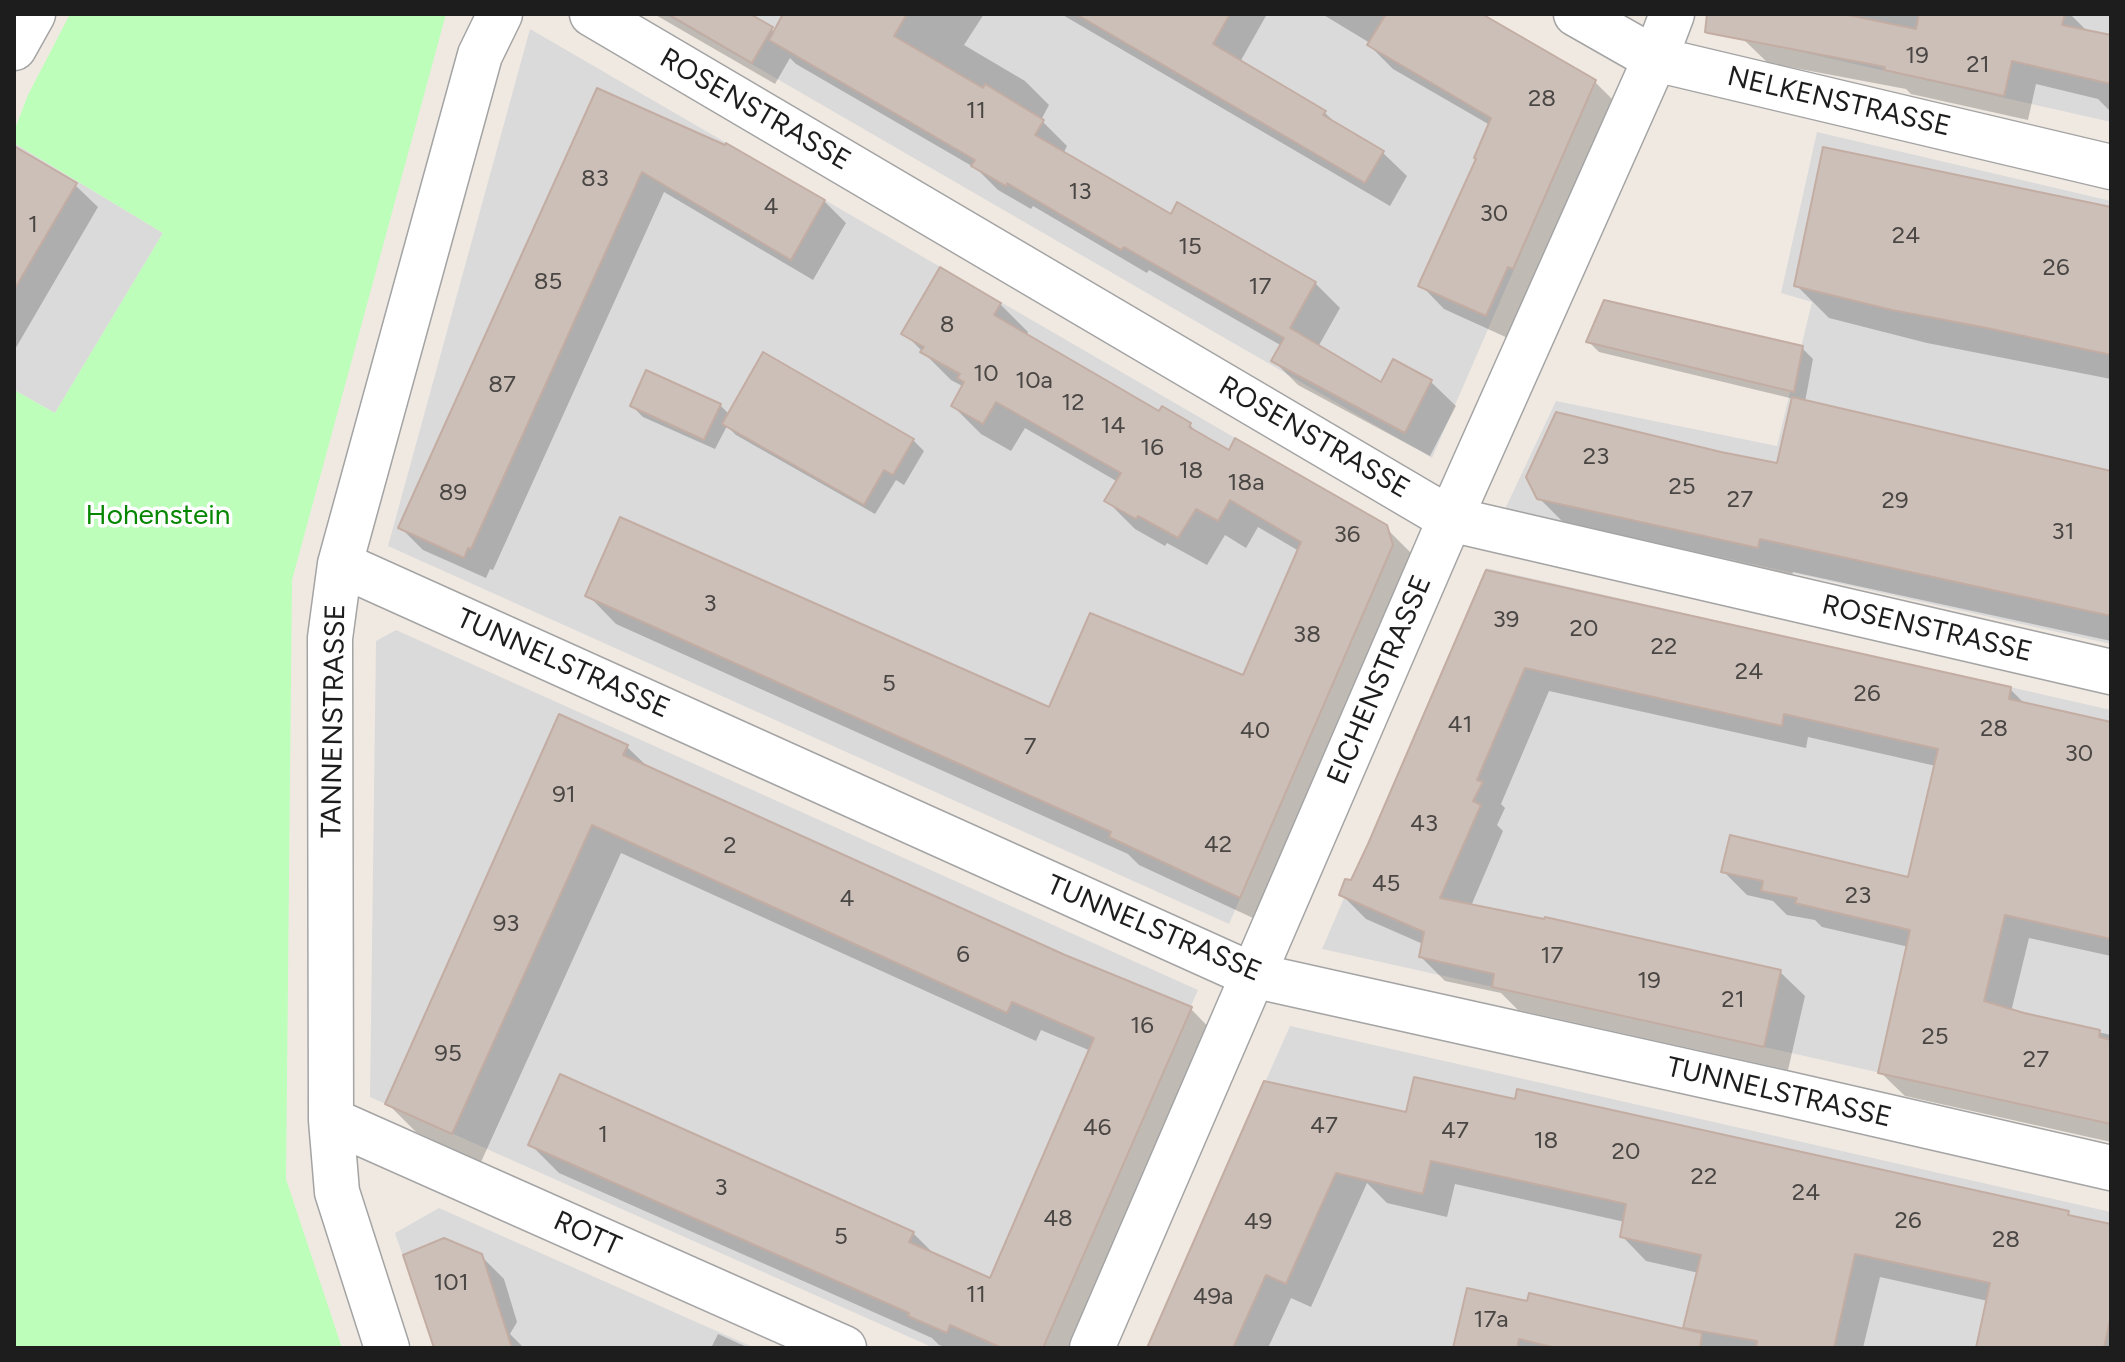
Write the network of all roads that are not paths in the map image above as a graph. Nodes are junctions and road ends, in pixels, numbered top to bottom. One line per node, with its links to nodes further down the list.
1 (33, 14): 6 (street)
2 (500, 14): 10 (street, TANNENSTRASSE)
3 (592, 14): 9 (street, ROSENSTRASSE)
4 (1576, 14): 7 (street, NELKENSTRASSE)
5 (1672, 14): 7 (street, EICHENSTRASSE)
6 (14, 48)
7 (1655, 59): 8 (street, NELKENSTRASSE); 9 (street, EICHENSTRASSE)
8 (2111, 167)
9 (1450, 519): 11 (street, ROSENSTRASSE); 12 (street, EICHENSTRASSE)
10 (340, 564): 12 (street, TUNNELSTRASSE); 13 (street, TANNENSTRASSE)
11 (2111, 672)
12 (1252, 975): 14 (street, TUNNELSTRASSE); 17 (street, EICHENSTRASSE)
13 (331, 1120): 15 (street, TANNENSTRASSE); 16 (street, ROTT)
14 (2111, 1168)
15 (387, 1348)
16 (844, 1348)
17 (1092, 1348)

